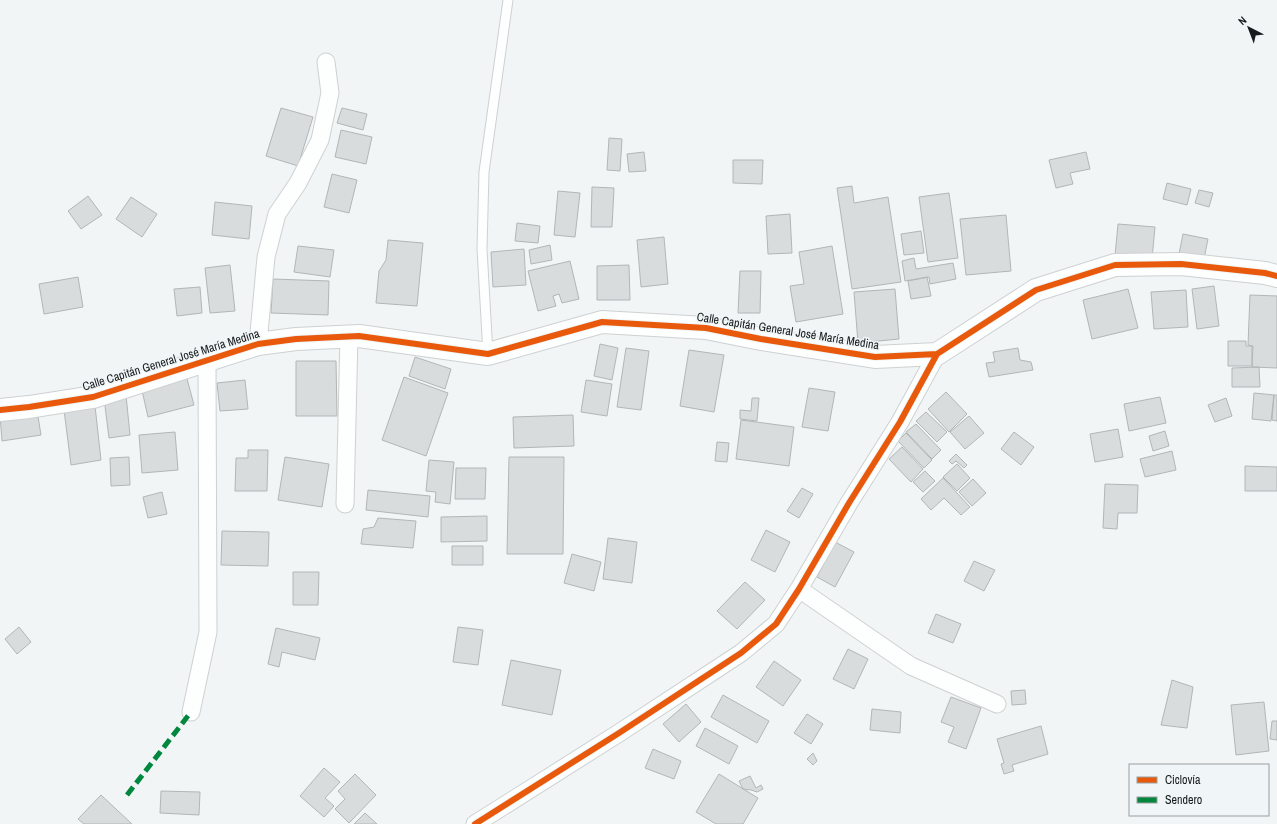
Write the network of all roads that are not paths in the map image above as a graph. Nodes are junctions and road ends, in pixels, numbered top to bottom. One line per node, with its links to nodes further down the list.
1 (508, 0): 6 (lane)
2 (326, 62): 5 (street)
3 (1277, 276): 7 (street)
4 (349, 336): 5 (street, Calle Capitán General José María Medina); 6 (street, Calle Capitán General José María Medina); 10 (street)
5 (258, 344): 8 (street, Calle Capitán General José María Medina)
6 (488, 354): 7 (street, Calle Capitán General José María Medina)
7 (937, 354): 11 (street)
8 (207, 360): 9 (street, Calle Capitán General José María Medina); 13 (street)
9 (0, 410)
10 (345, 504)
11 (799, 589): 12 (street); 14 (street)
12 (997, 704)
13 (191, 712)
14 (475, 824)

